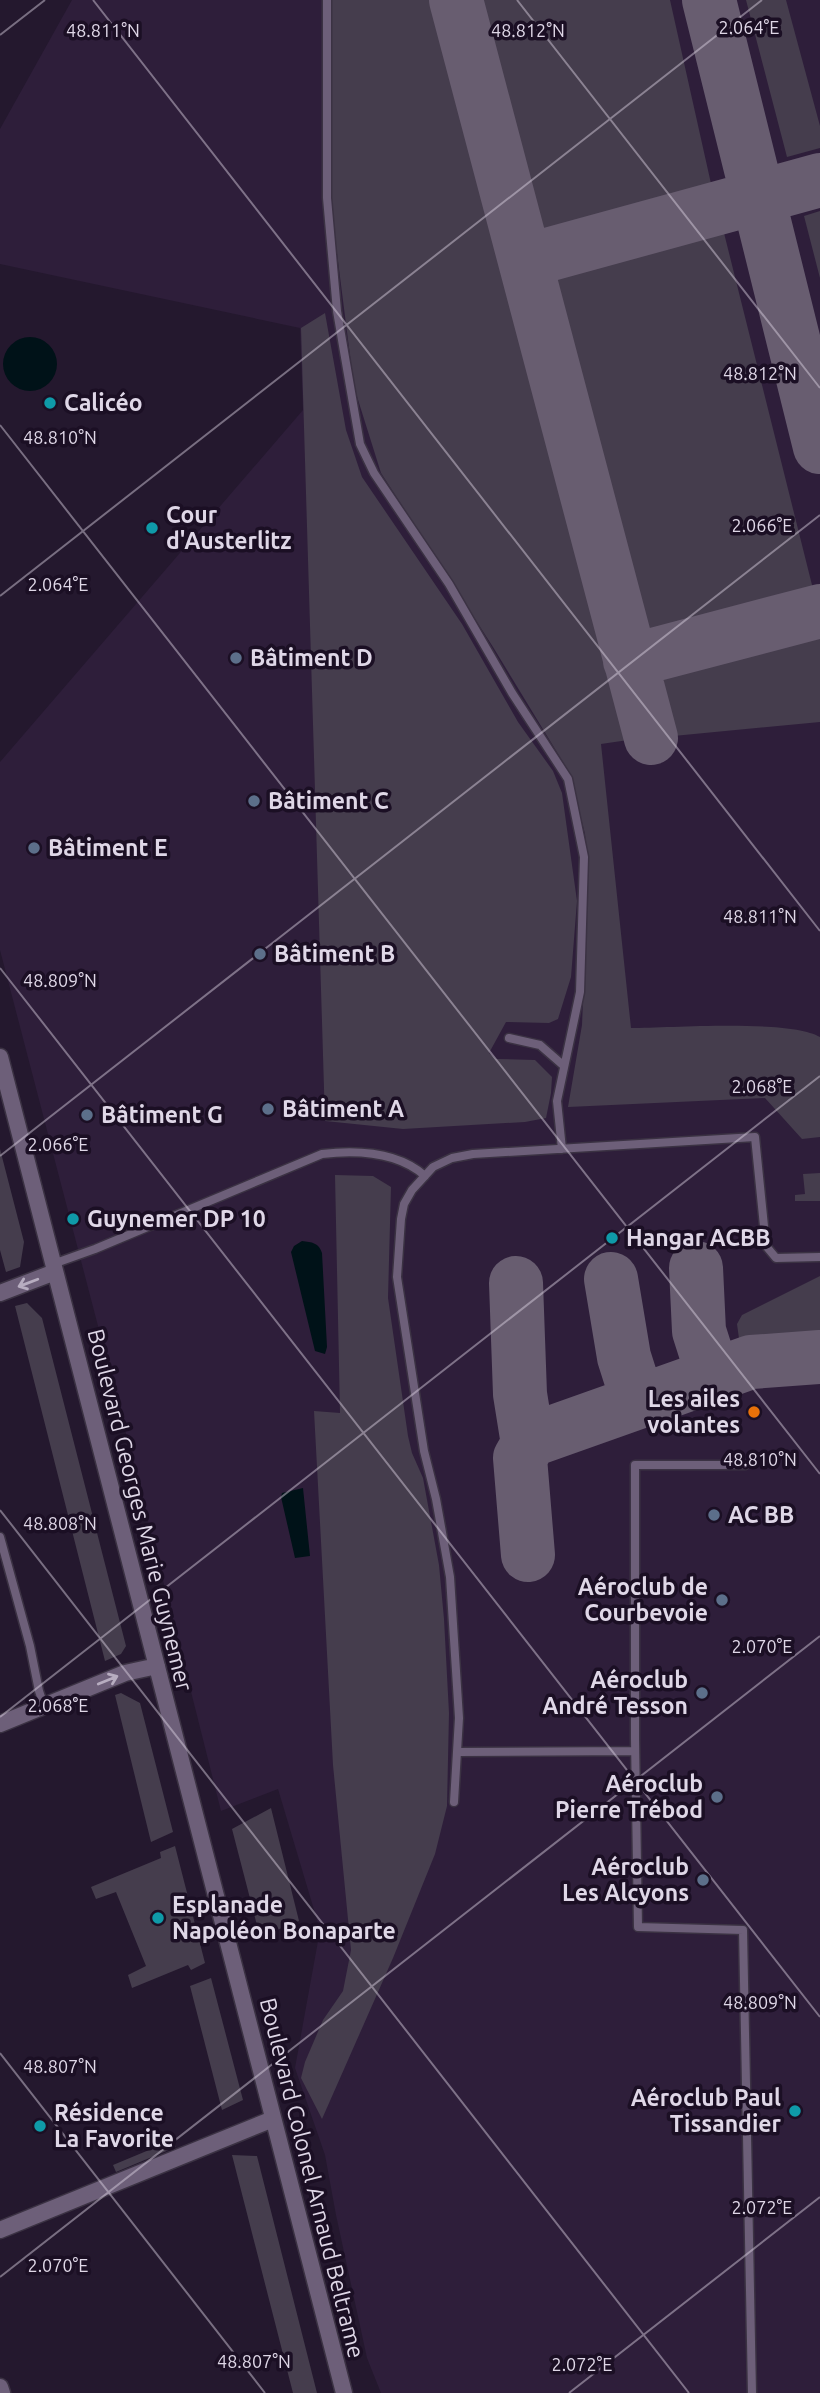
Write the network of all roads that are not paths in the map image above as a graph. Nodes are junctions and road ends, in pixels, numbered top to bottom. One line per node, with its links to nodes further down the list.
1 (327, 0): 4 (lane)
2 (509, 1038): 4 (lane)
3 (0, 1057): 8 (street, Boulevard Georges Marie Guynemer)
4 (564, 1066): 5 (lane)
5 (562, 1149): 6 (lane); 7 (lane)
6 (425, 1176): 8 (lane); 16 (lane)
7 (820, 1257)
8 (54, 1268): 9 (street, one-way to 9); 12 (street, Boulevard Georges Marie Guynemer)
9 (0, 1293)
10 (745, 1465): 15 (lane)
11 (0, 1537): 13 (lane)
12 (157, 1666): 13 (street, one-way to 12); 18 (street, Boulevard Georges Marie Guynemer)
13 (44, 1706): 14 (street)
14 (0, 1724)
15 (635, 1751): 16 (lane); 24 (lane)
16 (458, 1752): 17 (lane)
17 (454, 1802)
18 (236, 1973): 19 (street, Boulevard Colonel Arnaud Beltrame)
19 (273, 2119): 20 (street); 23 (street, Boulevard Colonel Arnaud Beltrame)
20 (0, 2230)
21 (0, 2388): 22 (street)
22 (2, 2393)
23 (344, 2393)
24 (752, 2393)

